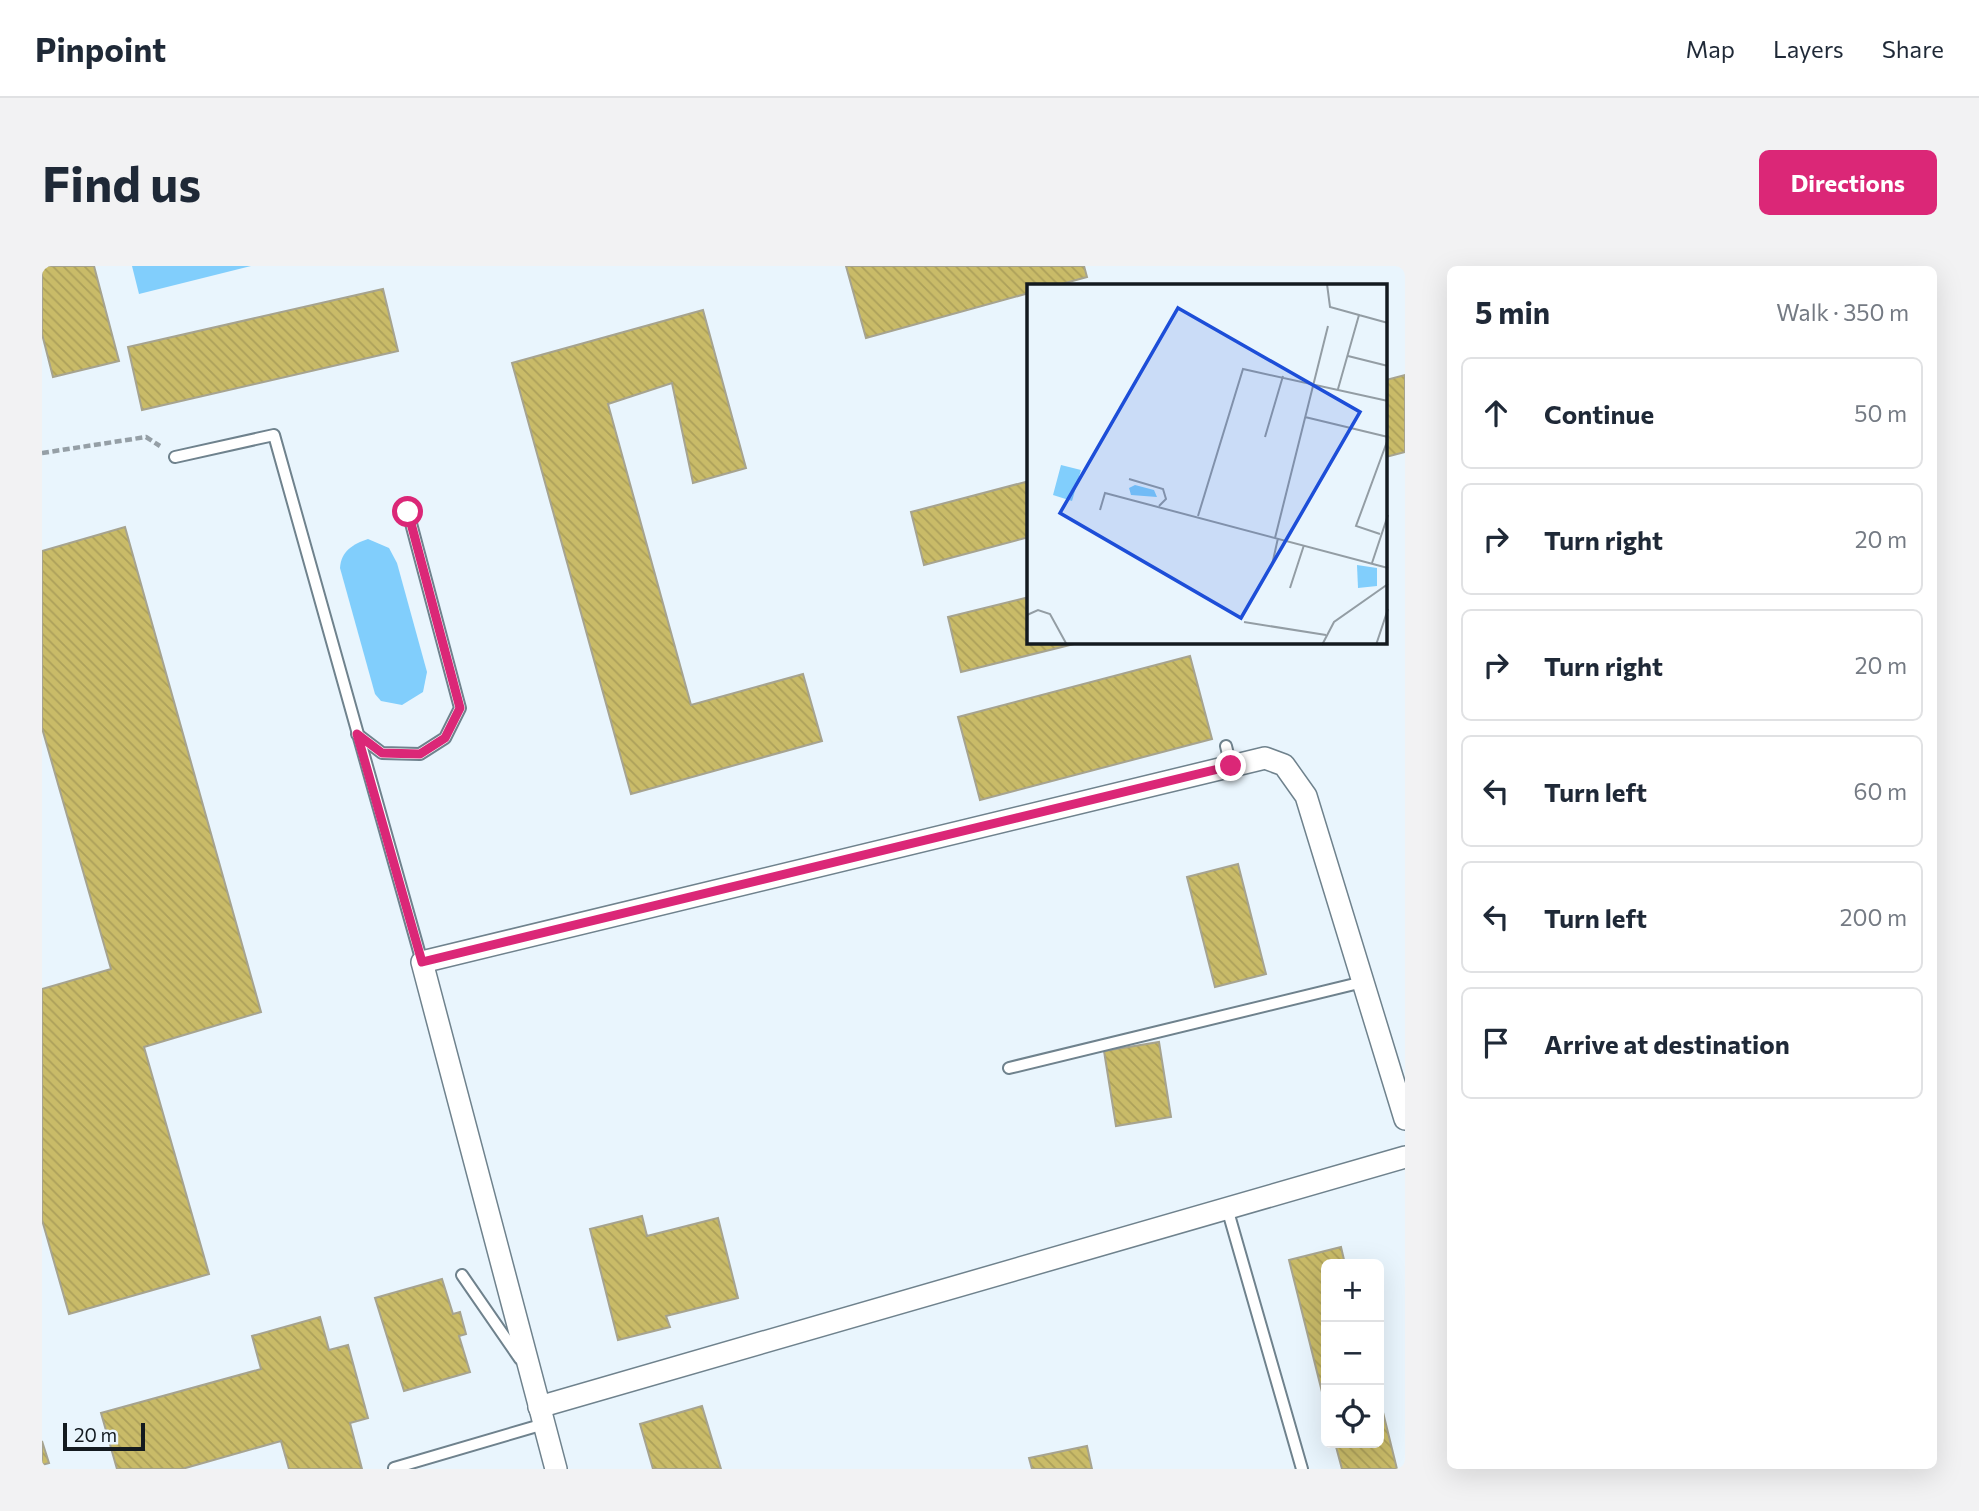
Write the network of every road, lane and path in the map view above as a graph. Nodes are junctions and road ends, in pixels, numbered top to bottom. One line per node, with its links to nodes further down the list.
1 (42, 453): 2 (path)
2 (175, 457): 4 (lane)
3 (408, 512): 4 (lane)
4 (357, 734): 5 (lane)
5 (422, 962): 6 (street); 12 (street)
6 (1363, 982): 7 (lane); 8 (street)
7 (1009, 1069)
8 (1405, 1119)
9 (1405, 1157): 10 (street)
10 (1227, 1208): 13 (street); 16 (lane)
11 (462, 1275): 12 (lane)
12 (530, 1374): 13 (street)
13 (542, 1416): 14 (lane); 15 (street)
14 (394, 1468)
15 (556, 1469)
16 (1301, 1469)

